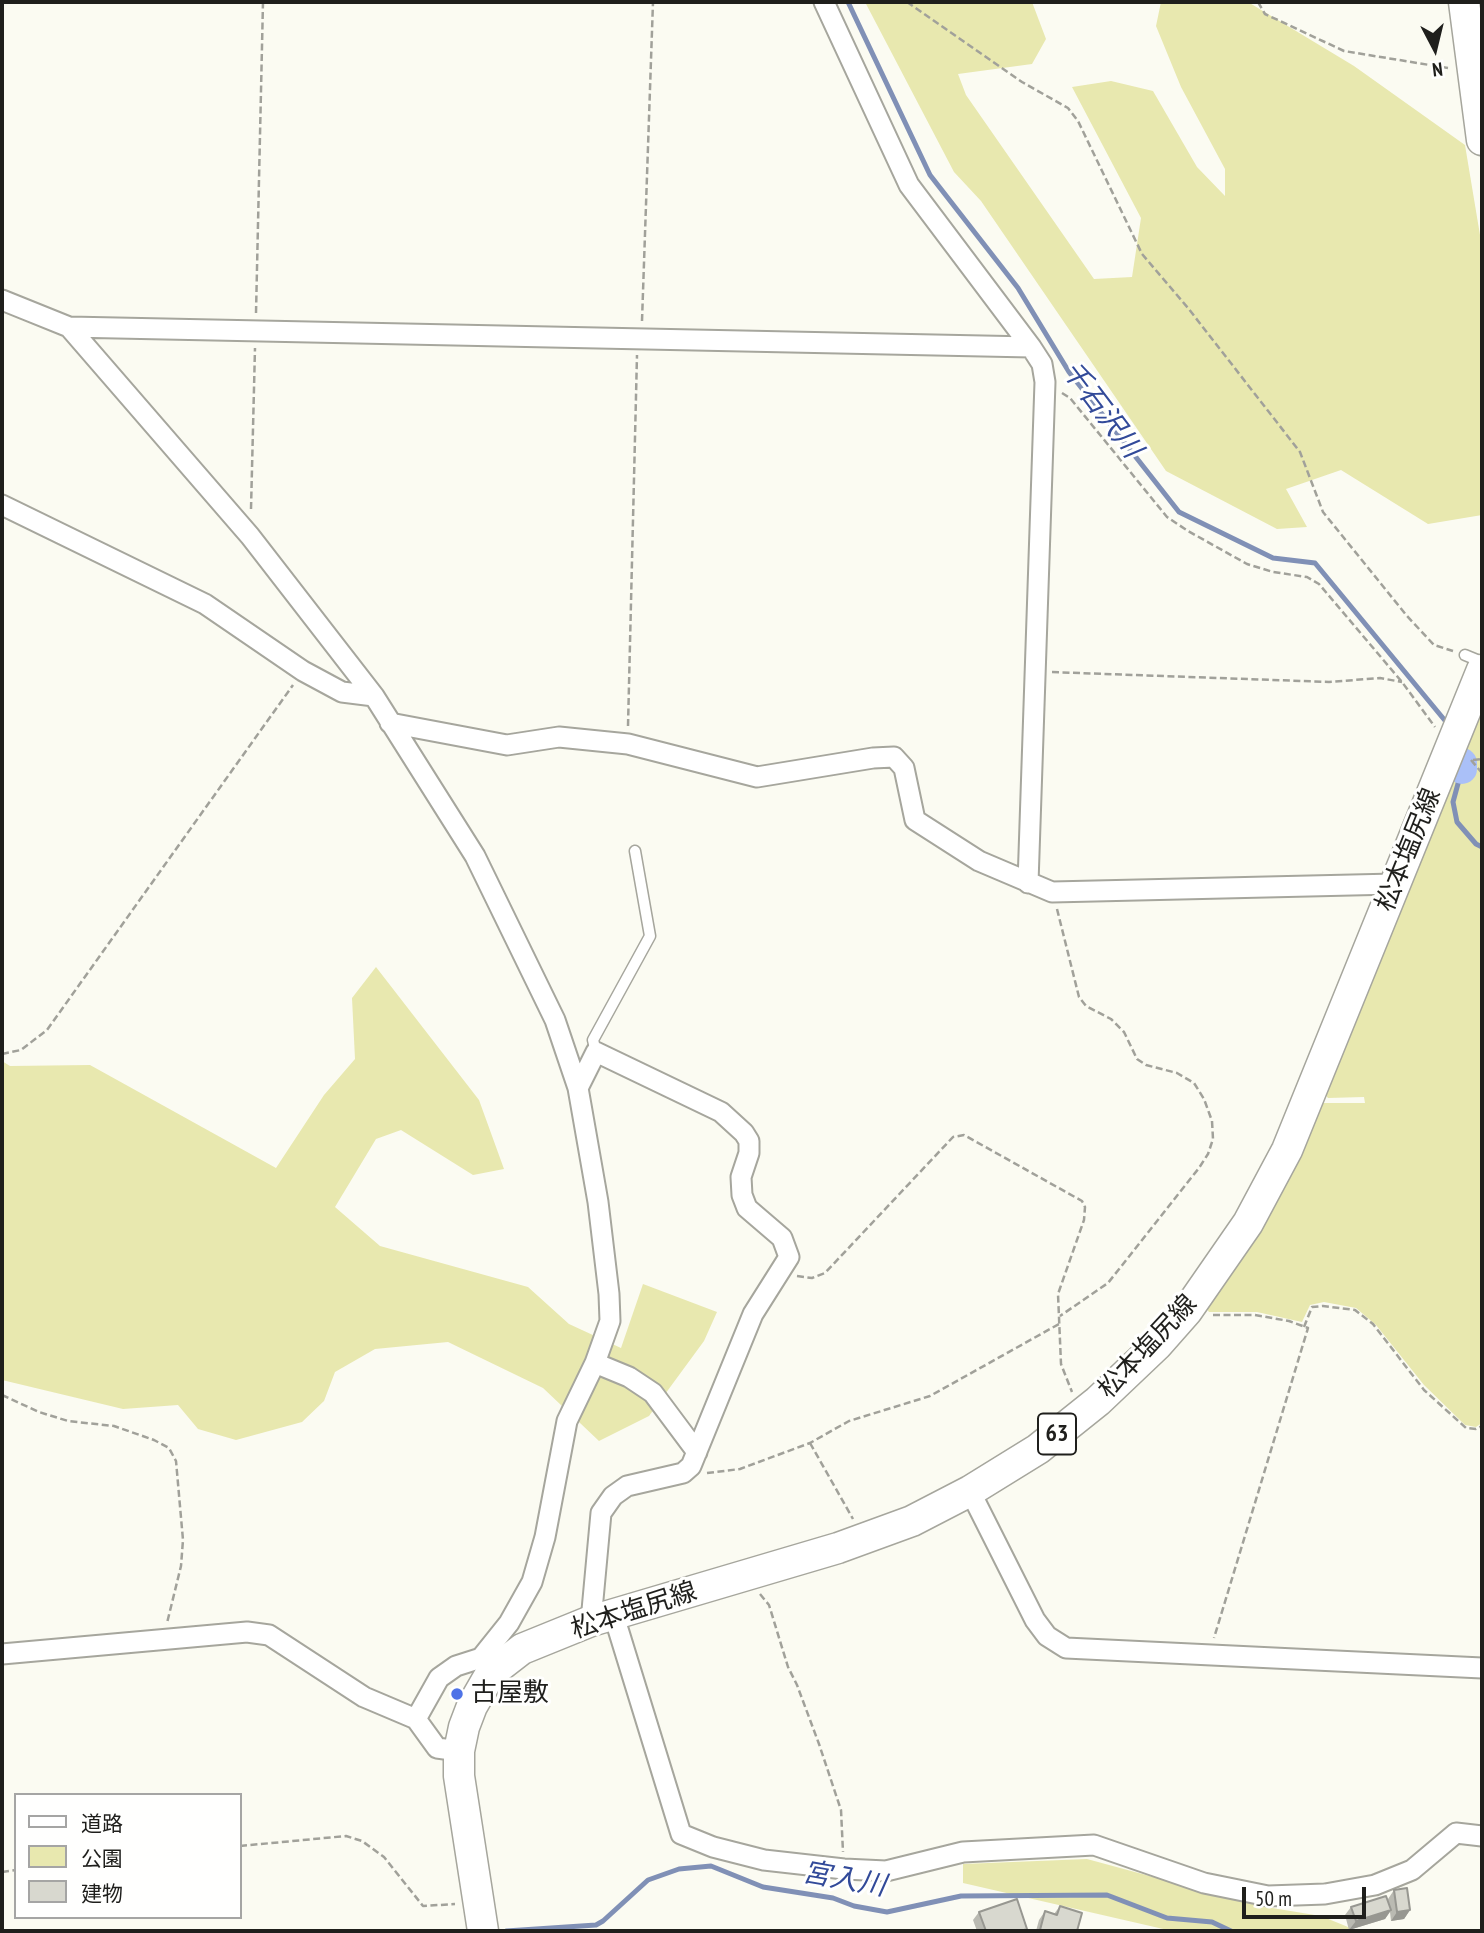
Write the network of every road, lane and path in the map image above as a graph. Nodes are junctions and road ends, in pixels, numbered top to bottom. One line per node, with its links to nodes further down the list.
1 (263, 2): 11 (path)
2 (653, 2): 12 (path)
3 (824, 2): 13 (street)
4 (907, 2): 18 (path)
5 (1258, 2): 7 (path)
6 (1464, 2): 7 (main road)
7 (1472, 72): 8 (main road)
8 (1482, 140)
9 (2, 300): 10 (street)
10 (69, 327): 11 (street); 16 (street)
11 (256, 330): 12 (street); 16 (path)
12 (640, 338): 13 (street); 24 (path)
13 (1031, 346): 14 (street)
14 (1045, 382): 20 (street); 21 (path)
15 (2, 505): 19 (street)
16 (250, 536): 22 (street)
17 (1482, 662): 18 (lane)
18 (1474, 663): 25 (main road, 松本塩尻線 / 63)
19 (303, 671): 22 (street); 32 (path)
20 (1035, 671): 21 (path); 28 (street)
21 (1402, 682): 25 (path)
22 (374, 696): 23 (street)
23 (390, 723): 24 (street); 33 (street)
24 (628, 744): 28 (street)
25 (1462, 754): 26 (path); 29 (main road, 松本塩尻線 / 63)
26 (1482, 758)
27 (635, 851): 31 (lane)
28 (1028, 883): 30 (street)
29 (1395, 884): 30 (street); 35 (main road, 松本塩尻線 / 63)
30 (1052, 892): 36 (path)
31 (596, 1052): 33 (street); 34 (street)
32 (2, 1054)
33 (578, 1088): 39 (street)
34 (781, 1270): 36 (path); 44 (street)
35 (1187, 1311): 38 (path); 41 (main road, 松本塩尻線 / 63)
36 (1058, 1317): 37 (path)
37 (1059, 1324): 41 (path); 43 (path)
38 (1304, 1326): 42 (path); 51 (path)
39 (595, 1363): 44 (street); 52 (street)
40 (2, 1395): 49 (path)
41 (1084, 1413): 45 (main road, 松本塩尻線 / 63)
42 (1482, 1426)
43 (810, 1443): 44 (path); 46 (path)
44 (694, 1459): 48 (street)
45 (970, 1491): 46 (main road, 松本塩尻線 / 63); 51 (street)
46 (865, 1538): 47 (main road, 松本塩尻線 / 63)
47 (746, 1576): 48 (main road, 松本塩尻線 / 63); 58 (path)
48 (603, 1619): 52 (main road, 松本塩尻線 / 63); 58 (street)
49 (163, 1640): 50 (street); 54 (street)
50 (2, 1654)
51 (1209, 1654): 53 (street)
52 (486, 1666): 54 (street); 55 (main road, 松本塩尻線 / 63)
53 (1482, 1668)
54 (416, 1719): 55 (street)
55 (459, 1751): 59 (main road, 松本塩尻線 / 63)
56 (1482, 1836): 58 (street)
57 (242, 1846): 59 (path)
58 (844, 1869)
59 (477, 1902): 60 (main road, 松本塩尻線 / 63)
60 (483, 1931)

